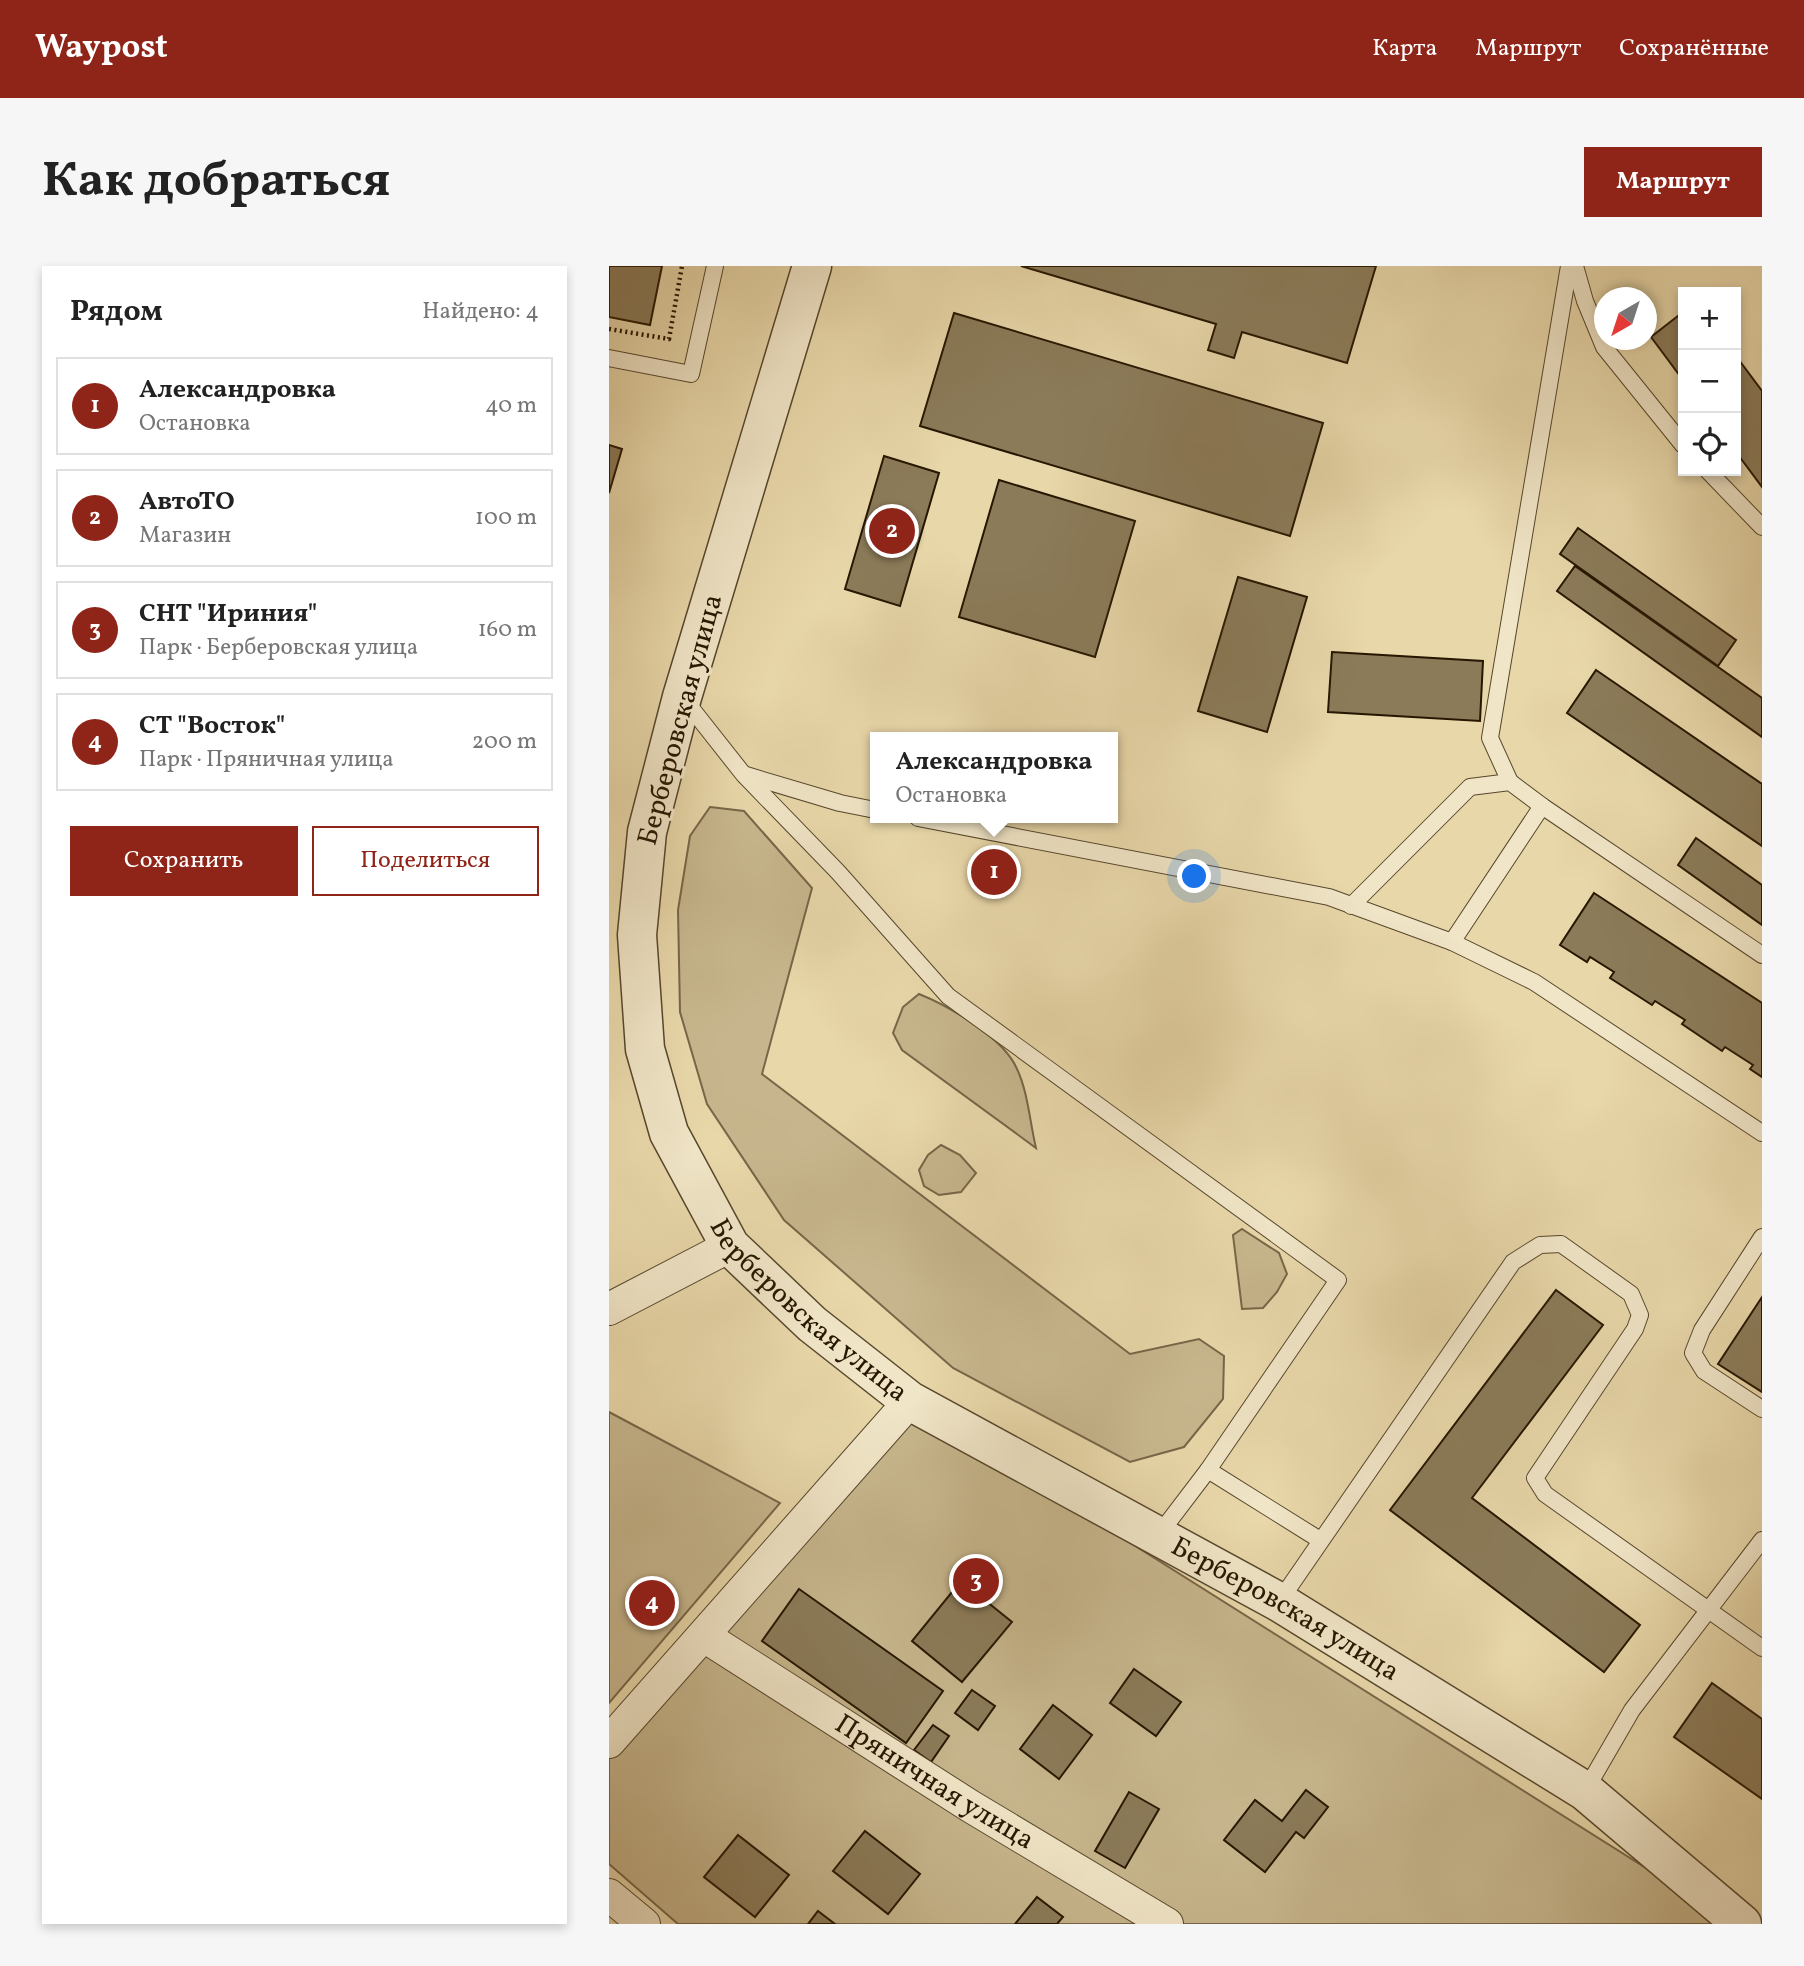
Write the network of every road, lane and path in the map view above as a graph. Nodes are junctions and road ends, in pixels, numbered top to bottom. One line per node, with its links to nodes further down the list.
1 (682, 266): 6 (path)
2 (715, 266): 7 (lane)
3 (811, 266): 11 (street, Берберовская улица)
4 (1569, 266): 13 (lane)
5 (1575, 266): 8 (lane)
6 (609, 329)
7 (609, 358)
8 (1678, 439)
9 (1713, 476): 10 (lane)
10 (1762, 527)
11 (682, 697): 12 (lane); 22 (street, Берберовская улица)
12 (744, 775): 15 (lane); 26 (lane)
13 (1510, 782): 14 (lane); 17 (lane)
14 (1542, 806): 18 (lane); 19 (lane)
15 (870, 809)
16 (944, 823): 17 (lane)
17 (1351, 906): 18 (lane)
18 (1452, 942): 20 (lane)
19 (1762, 955)
20 (1762, 1133)
21 (1762, 1237): 25 (lane)
22 (730, 1246): 23 (street); 24 (street, Берберовская улица)
23 (609, 1309)
24 (910, 1401): 27 (street, Берберовская улица); 32 (street)
25 (1762, 1409)
26 (1208, 1470): 27 (lane); 28 (lane)
27 (1157, 1537): 30 (street, Берберовская улица)
28 (1320, 1540): 30 (lane); 31 (lane)
29 (1762, 1540): 31 (lane)
30 (1279, 1602): 35 (street, Берберовская улица)
31 (1709, 1610): 33 (lane); 35 (lane)
32 (704, 1636): 34 (street); 38 (street, Пряничная улица)
33 (1762, 1648)
34 (609, 1742)
35 (1585, 1791): 39 (street, Берберовская улица)
36 (609, 1895): 37 (street)
37 (644, 1924)
38 (1167, 1924)
39 (1742, 1924)

